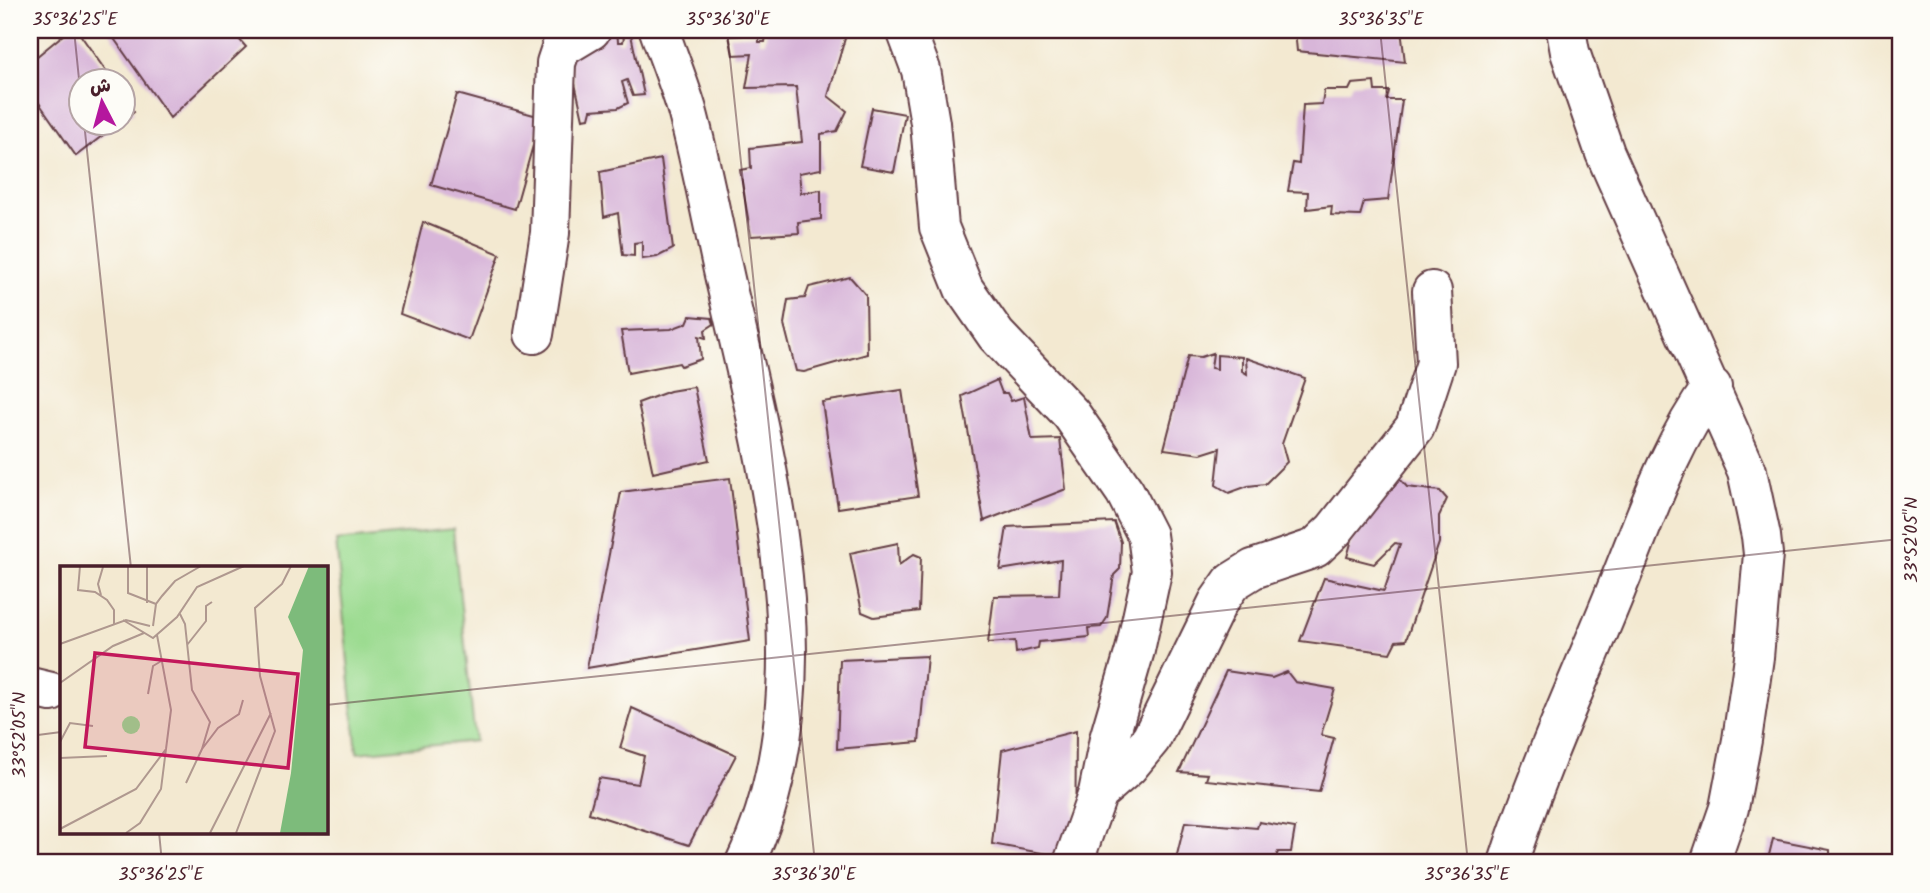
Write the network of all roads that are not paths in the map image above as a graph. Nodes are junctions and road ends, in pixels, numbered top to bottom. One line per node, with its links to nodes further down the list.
1 (590, 30): 6 (street)
2 (659, 30): 9 (street)
3 (906, 30): 8 (street)
4 (1566, 30): 7 (street)
5 (1432, 291): 8 (street)
6 (534, 334)
7 (1712, 387): 11 (street); 12 (street)
8 (1098, 793): 10 (street)
9 (758, 852)
10 (1073, 863)
11 (1508, 863)
12 (1710, 863)

